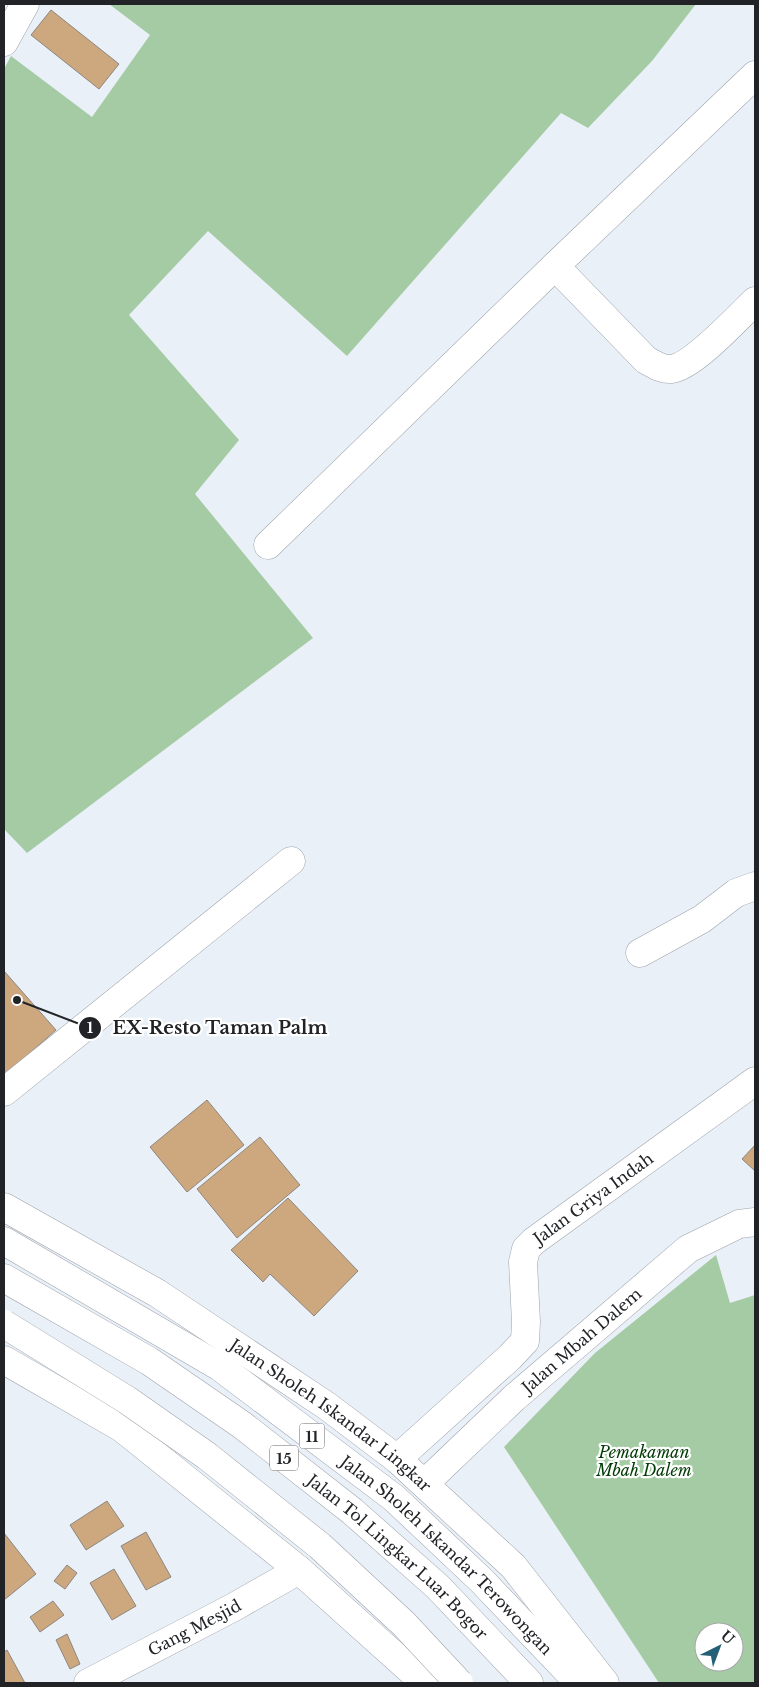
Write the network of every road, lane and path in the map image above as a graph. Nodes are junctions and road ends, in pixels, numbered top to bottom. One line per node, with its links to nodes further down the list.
1 (25, 4): 2 (main road)
2 (4, 42)
3 (755, 75): 4 (main road)
4 (555, 266): 5 (main road); 6 (main road)
5 (755, 301)
6 (268, 545)
7 (291, 862): 11 (main road)
8 (755, 886): 9 (main road)
9 (640, 953)
10 (755, 1081): 18 (main road, Jalan Griya Indah)
11 (4, 1092)
12 (4, 1207): 18 (main road, Jalan Sholeh Iskandar Lingkar)
13 (755, 1222): 19 (main road, Jalan Mbah Dalem)
14 (4, 1241): 26 (main road, Jalan Sholeh Iskandar Terowongan / 11)
15 (4, 1278): 25 (main road, Jalan Tol Lingkar Luar Bogor / 15)
16 (4, 1325): 23 (main road, bridge); 24 (main road)
17 (4, 1360): 20 (main road)
18 (397, 1459): 19 (main road, Jalan Sholeh Iskandar Lingkar)
19 (425, 1483): 27 (main road, Jalan Sholeh Iskandar Lingkar)
20 (299, 1570): 21 (main road, Gang Mesjid); 22 (main road)
21 (88, 1683)
22 (425, 1683)
23 (459, 1683)
24 (470, 1683)
25 (529, 1683)
26 (579, 1683)
27 (605, 1683)

